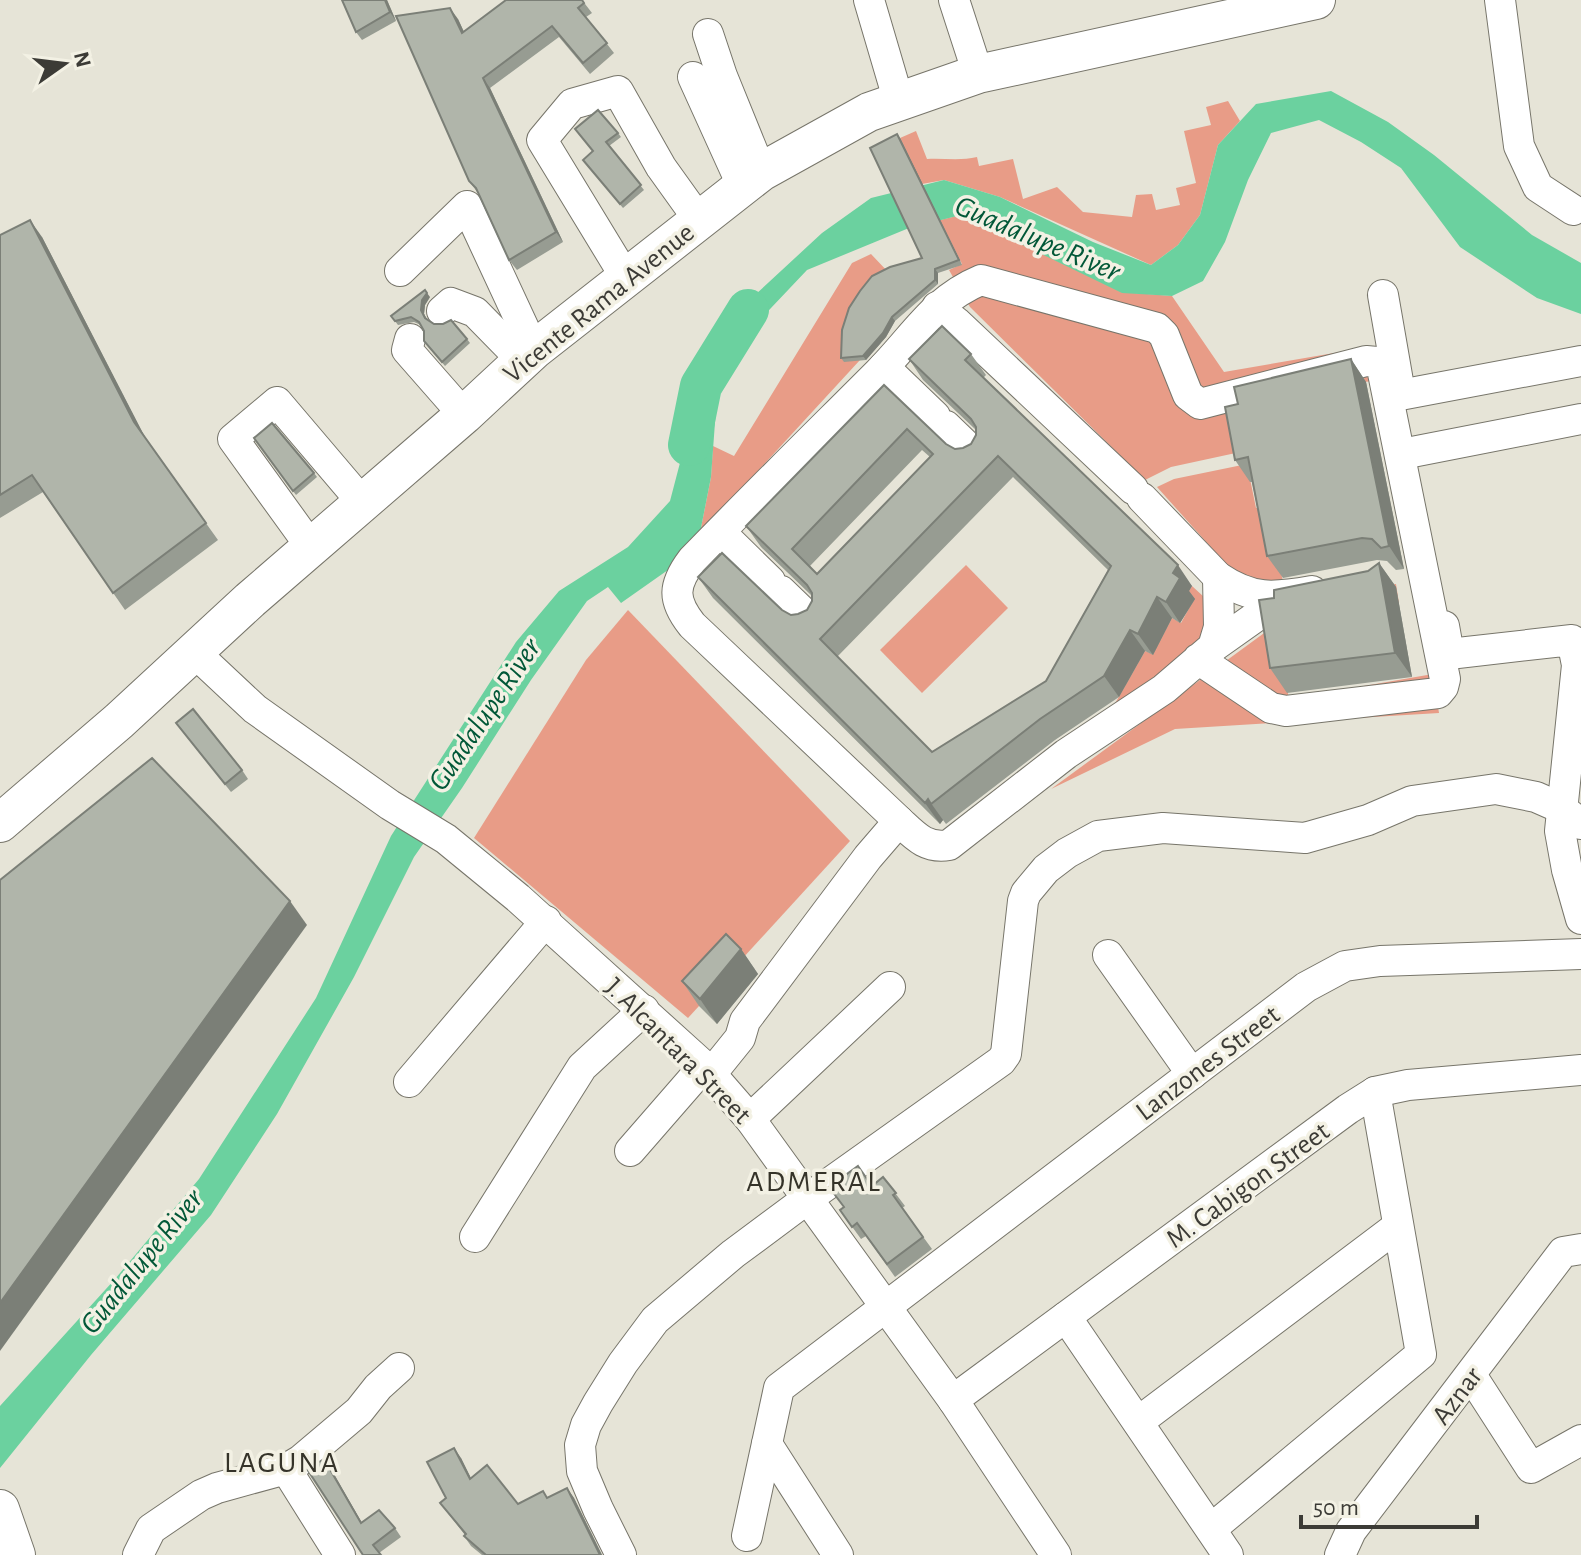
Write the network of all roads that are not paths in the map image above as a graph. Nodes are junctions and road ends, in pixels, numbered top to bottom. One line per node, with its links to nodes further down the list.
1 (869, 0): 9 (street)
2 (954, 0): 7 (street)
3 (1316, 0): 5 (main road, Vicente Rama Avenue)
4 (1500, 0): 11 (street)
5 (1220, 10): 7 (main road, Vicente Rama Avenue)
6 (708, 34): 10 (street)
7 (978, 74): 9 (main road, Vicente Rama Avenue)
8 (693, 77): 10 (street)
9 (899, 102): 10 (main road, Vicente Rama Avenue)
10 (752, 178): 12 (main road, Vicente Rama Avenue)
11 (1573, 210)
12 (699, 220): 14 (main road, Vicente Rama Avenue); 14 (street)
13 (400, 271): 19 (street)
14 (626, 278): 19 (main road, Vicente Rama Avenue)
15 (1383, 295): 22 (street)
16 (937, 307): 21 (street); 30 (street); 35 (street)
17 (442, 311): 19 (street)
18 (410, 339): 23 (street)
19 (528, 356): 23 (main road, Vicente Rama Avenue)
20 (1581, 361): 22 (street)
21 (884, 367): 25 (street); 28 (street)
22 (1400, 395): 26 (street)
23 (464, 415): 27 (main road, Vicente Rama Avenue)
24 (1581, 419): 26 (street)
25 (973, 452)
26 (1407, 453): 36 (street)
27 (362, 502): 29 (main road, Vicente Rama Avenue); 29 (street)
28 (720, 532): 33 (street); 38 (street)
29 (311, 547): 34 (main road, Vicente Rama Avenue)
30 (1218, 577): 32 (street); 35 (street)
31 (1335, 587): 32 (street)
32 (1285, 596): 35 (street)
33 (809, 618)
34 (193, 651): 37 (main road, Vicente Rama Avenue); 40 (street, J. Alcantara Street)
35 (1206, 653): 38 (street)
36 (1571, 816): 39 (street); 52 (street)
37 (0, 823)
38 (892, 829): 45 (street)
39 (1581, 919)
40 (546, 921): 44 (street, J. Alcantara Street); 48 (street)
41 (1581, 954): 47 (street, Lanzones Street)
42 (1108, 955): 47 (street)
43 (890, 987): 50 (street)
44 (644, 1010): 45 (street, J. Alcantara Street); 54 (street)
45 (704, 1067): 50 (street, J. Alcantara Street); 51 (street)
46 (1581, 1070): 49 (street, M. Cabigon Street)
47 (1192, 1074): 56 (street, Lanzones Street)
48 (409, 1082)
49 (1375, 1092): 53 (street); 57 (street, M. Cabigon Street)
50 (750, 1119): 52 (street, J. Alcantara Street)
51 (630, 1151)
52 (807, 1199): 56 (street, J. Alcantara Street); 71 (street)
53 (1398, 1226): 61 (street); 66 (street)
54 (475, 1237)
55 (1581, 1249): 59 (street, Aznar)
56 (885, 1307): 60 (street, J. Alcantara Street); 63 (street, Lanzones Street)
57 (1066, 1317): 60 (street, M. Cabigon Street); 61 (street)
58 (399, 1368): 64 (street)
59 (1471, 1375): 62 (street); 75 (street, Aznar)
60 (953, 1400): 73 (street, J. Alcantara Street)
61 (1138, 1422): 66 (street)
62 (1581, 1440)
63 (767, 1444): 67 (street, Lanzones Street); 72 (street)
64 (286, 1469): 69 (street); 70 (street)
65 (0, 1509): 68 (main road)
66 (1211, 1529): 74 (street)
67 (747, 1536)
68 (16, 1555)
69 (138, 1555)
70 (340, 1555)
71 (621, 1555)
72 (838, 1555)
73 (1056, 1555)
74 (1228, 1555)
75 (1340, 1555)

